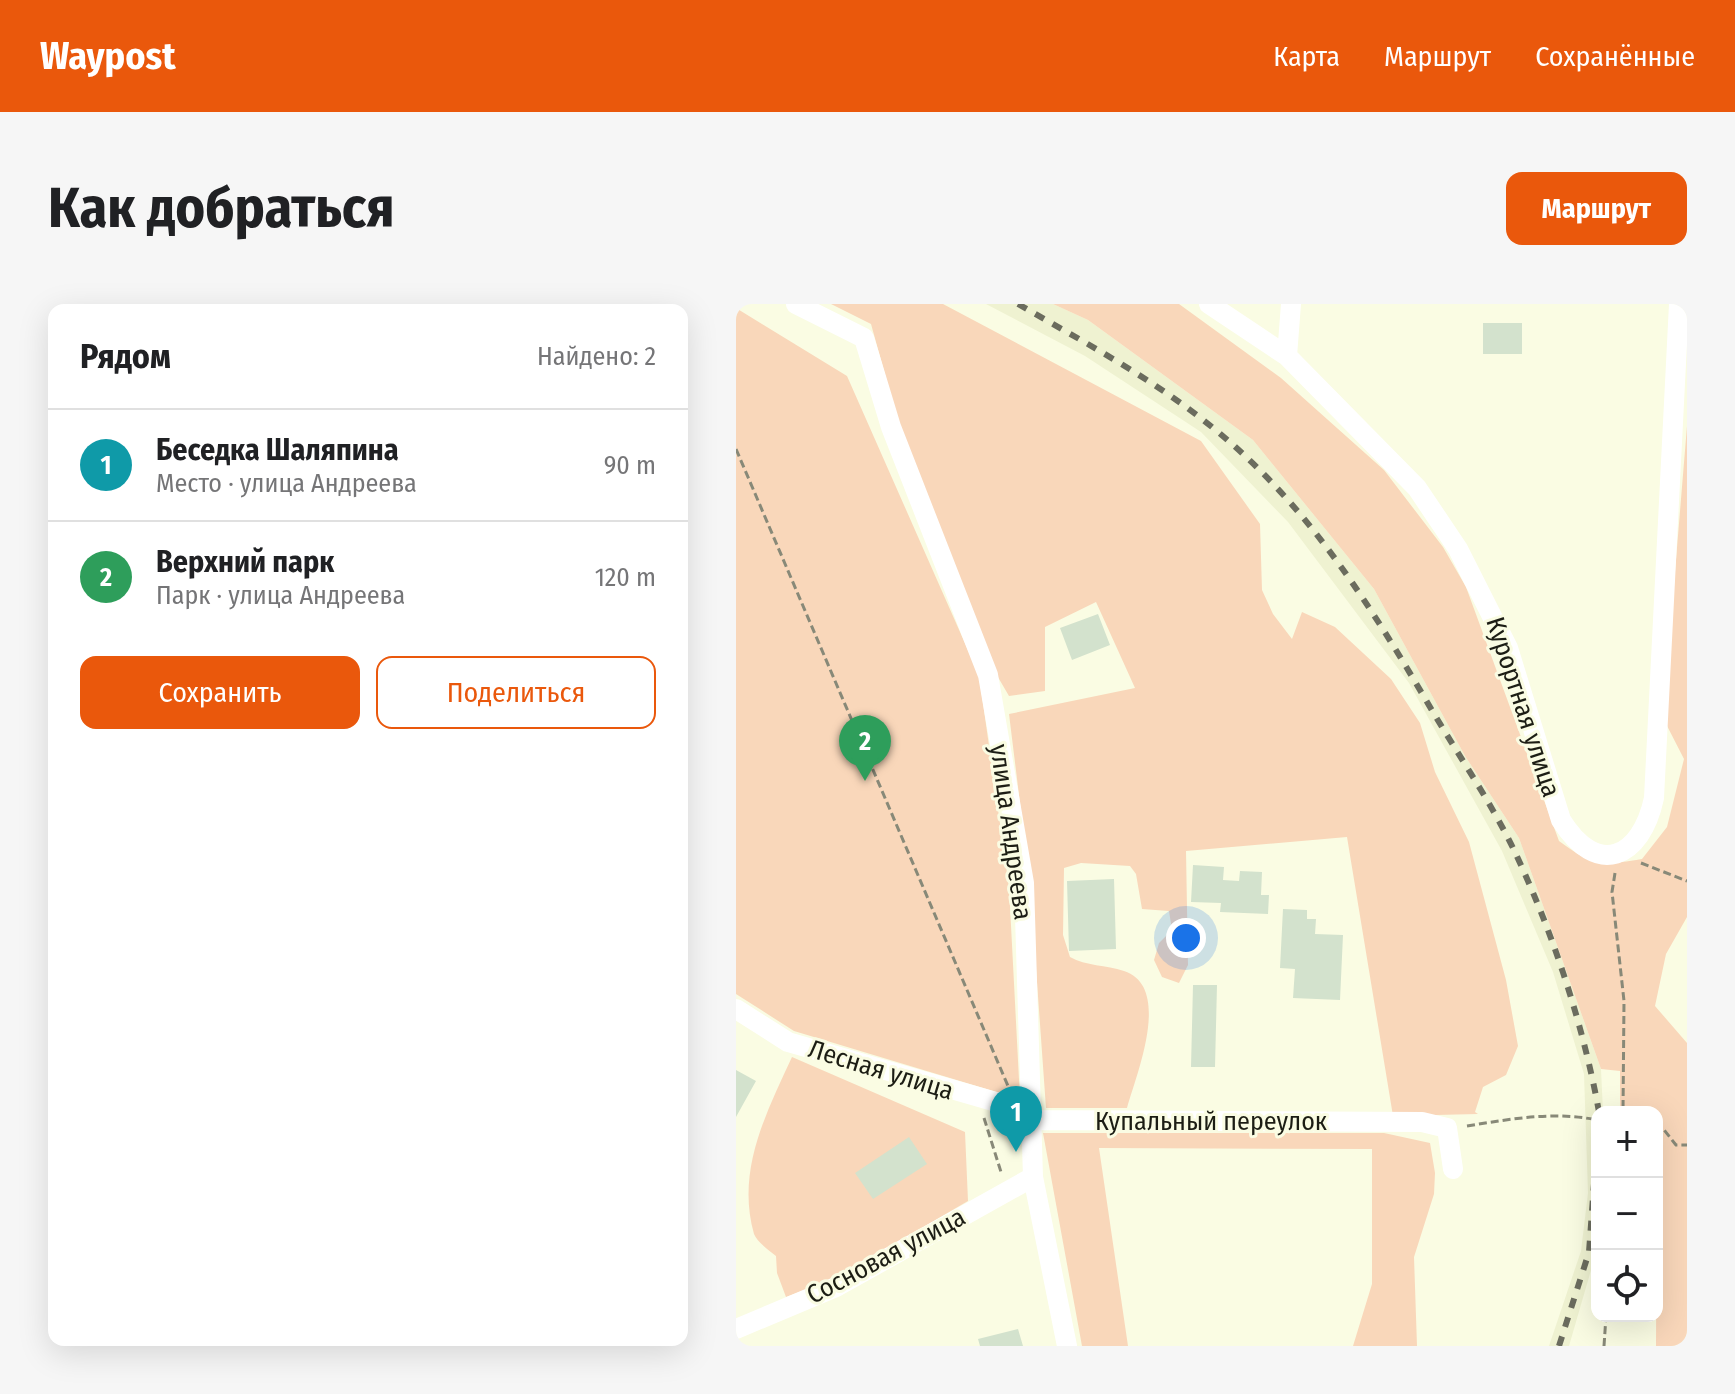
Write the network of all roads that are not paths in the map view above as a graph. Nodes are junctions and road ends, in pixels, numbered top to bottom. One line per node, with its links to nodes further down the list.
1 (796, 304): 7 (street, улица Андреева)
2 (1209, 304): 5 (street, Курортная улица)
3 (1291, 304): 5 (street)
4 (1679, 304): 5 (street, Курортная улица)
5 (1287, 356)
6 (736, 1009): 7 (street, Лесная улица)
7 (1023, 1114): 8 (street, Купальный переулок); 9 (street, улица Андреева)
8 (1453, 1169)
9 (1033, 1177): 10 (street, Сосновая улица); 11 (street, улица Андреева)
10 (736, 1329)
11 (1067, 1346)

